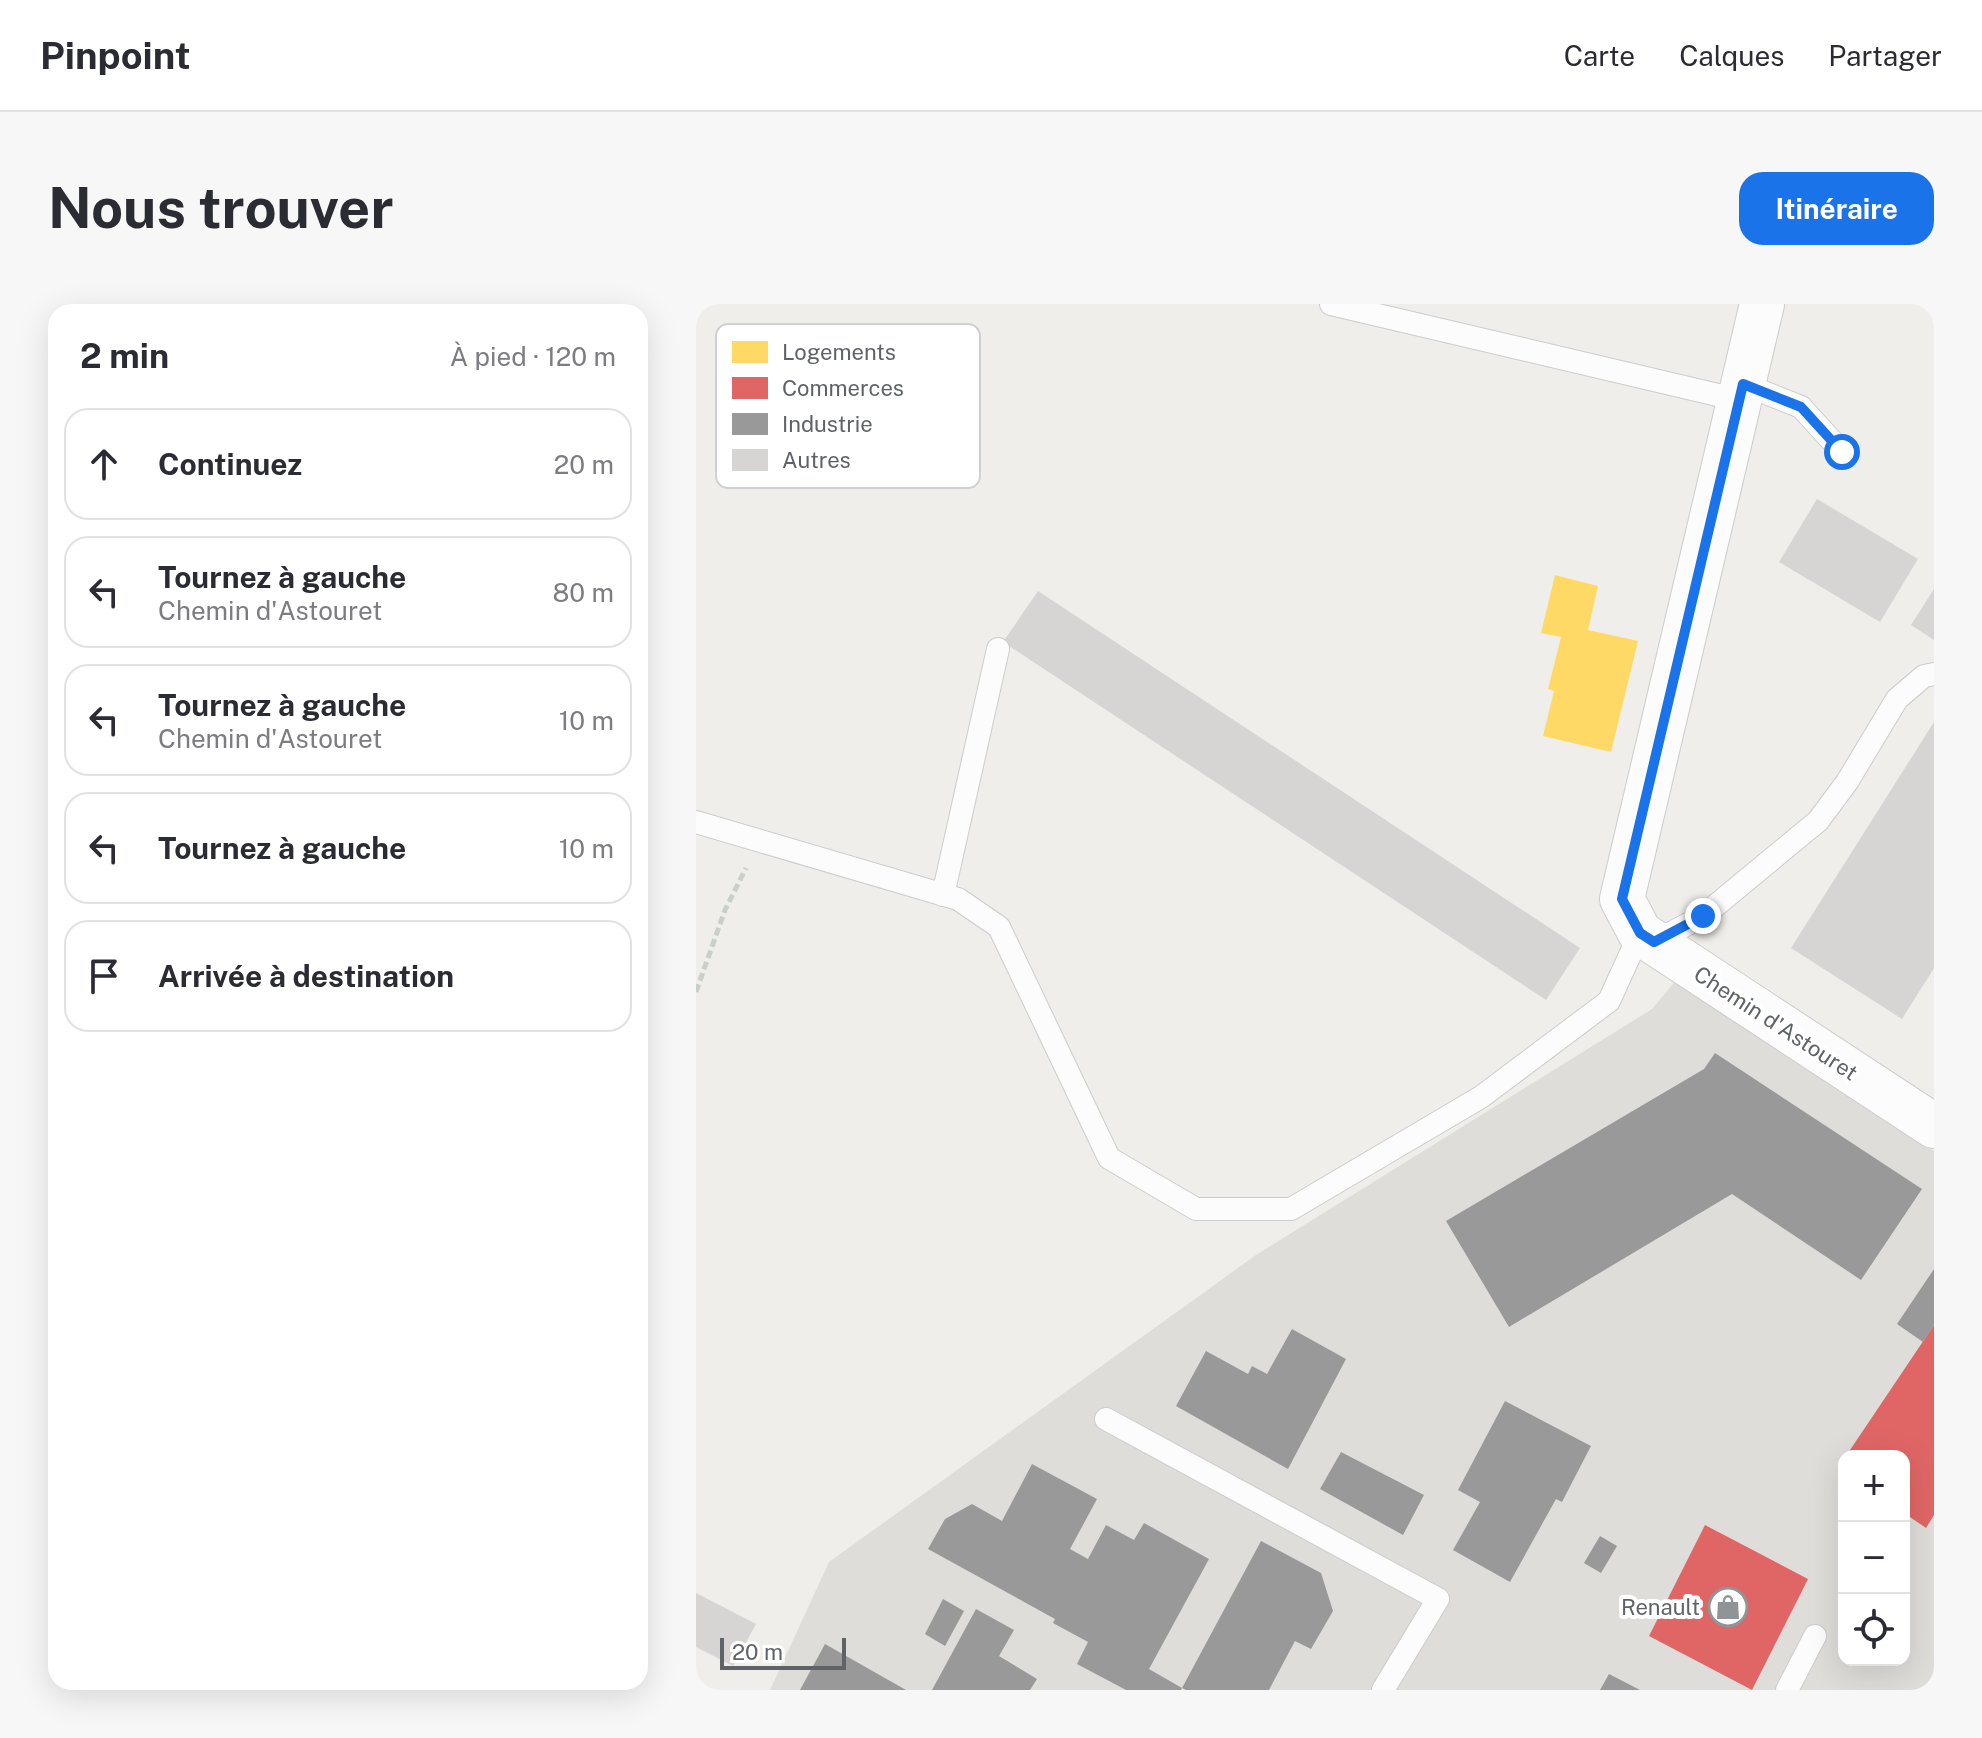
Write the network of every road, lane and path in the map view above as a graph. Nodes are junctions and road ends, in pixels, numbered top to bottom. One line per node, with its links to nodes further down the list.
1 (1331, 304): 3 (lane)
2 (1762, 304): 3 (street)
3 (1741, 392): 4 (lane); 10 (street)
4 (1842, 452)
5 (998, 649): 9 (lane)
6 (1934, 674): 10 (lane)
7 (696, 822): 8 (lane)
8 (754, 840): 9 (lane); 11 (path)
9 (943, 895): 10 (lane)
10 (1647, 938): 12 (street, Chemin d'Astouret)
11 (696, 992)
12 (1934, 1126)
13 (1106, 1419): 15 (lane)
14 (1815, 1636): 16 (lane)
15 (1383, 1690)
16 (1787, 1690)

